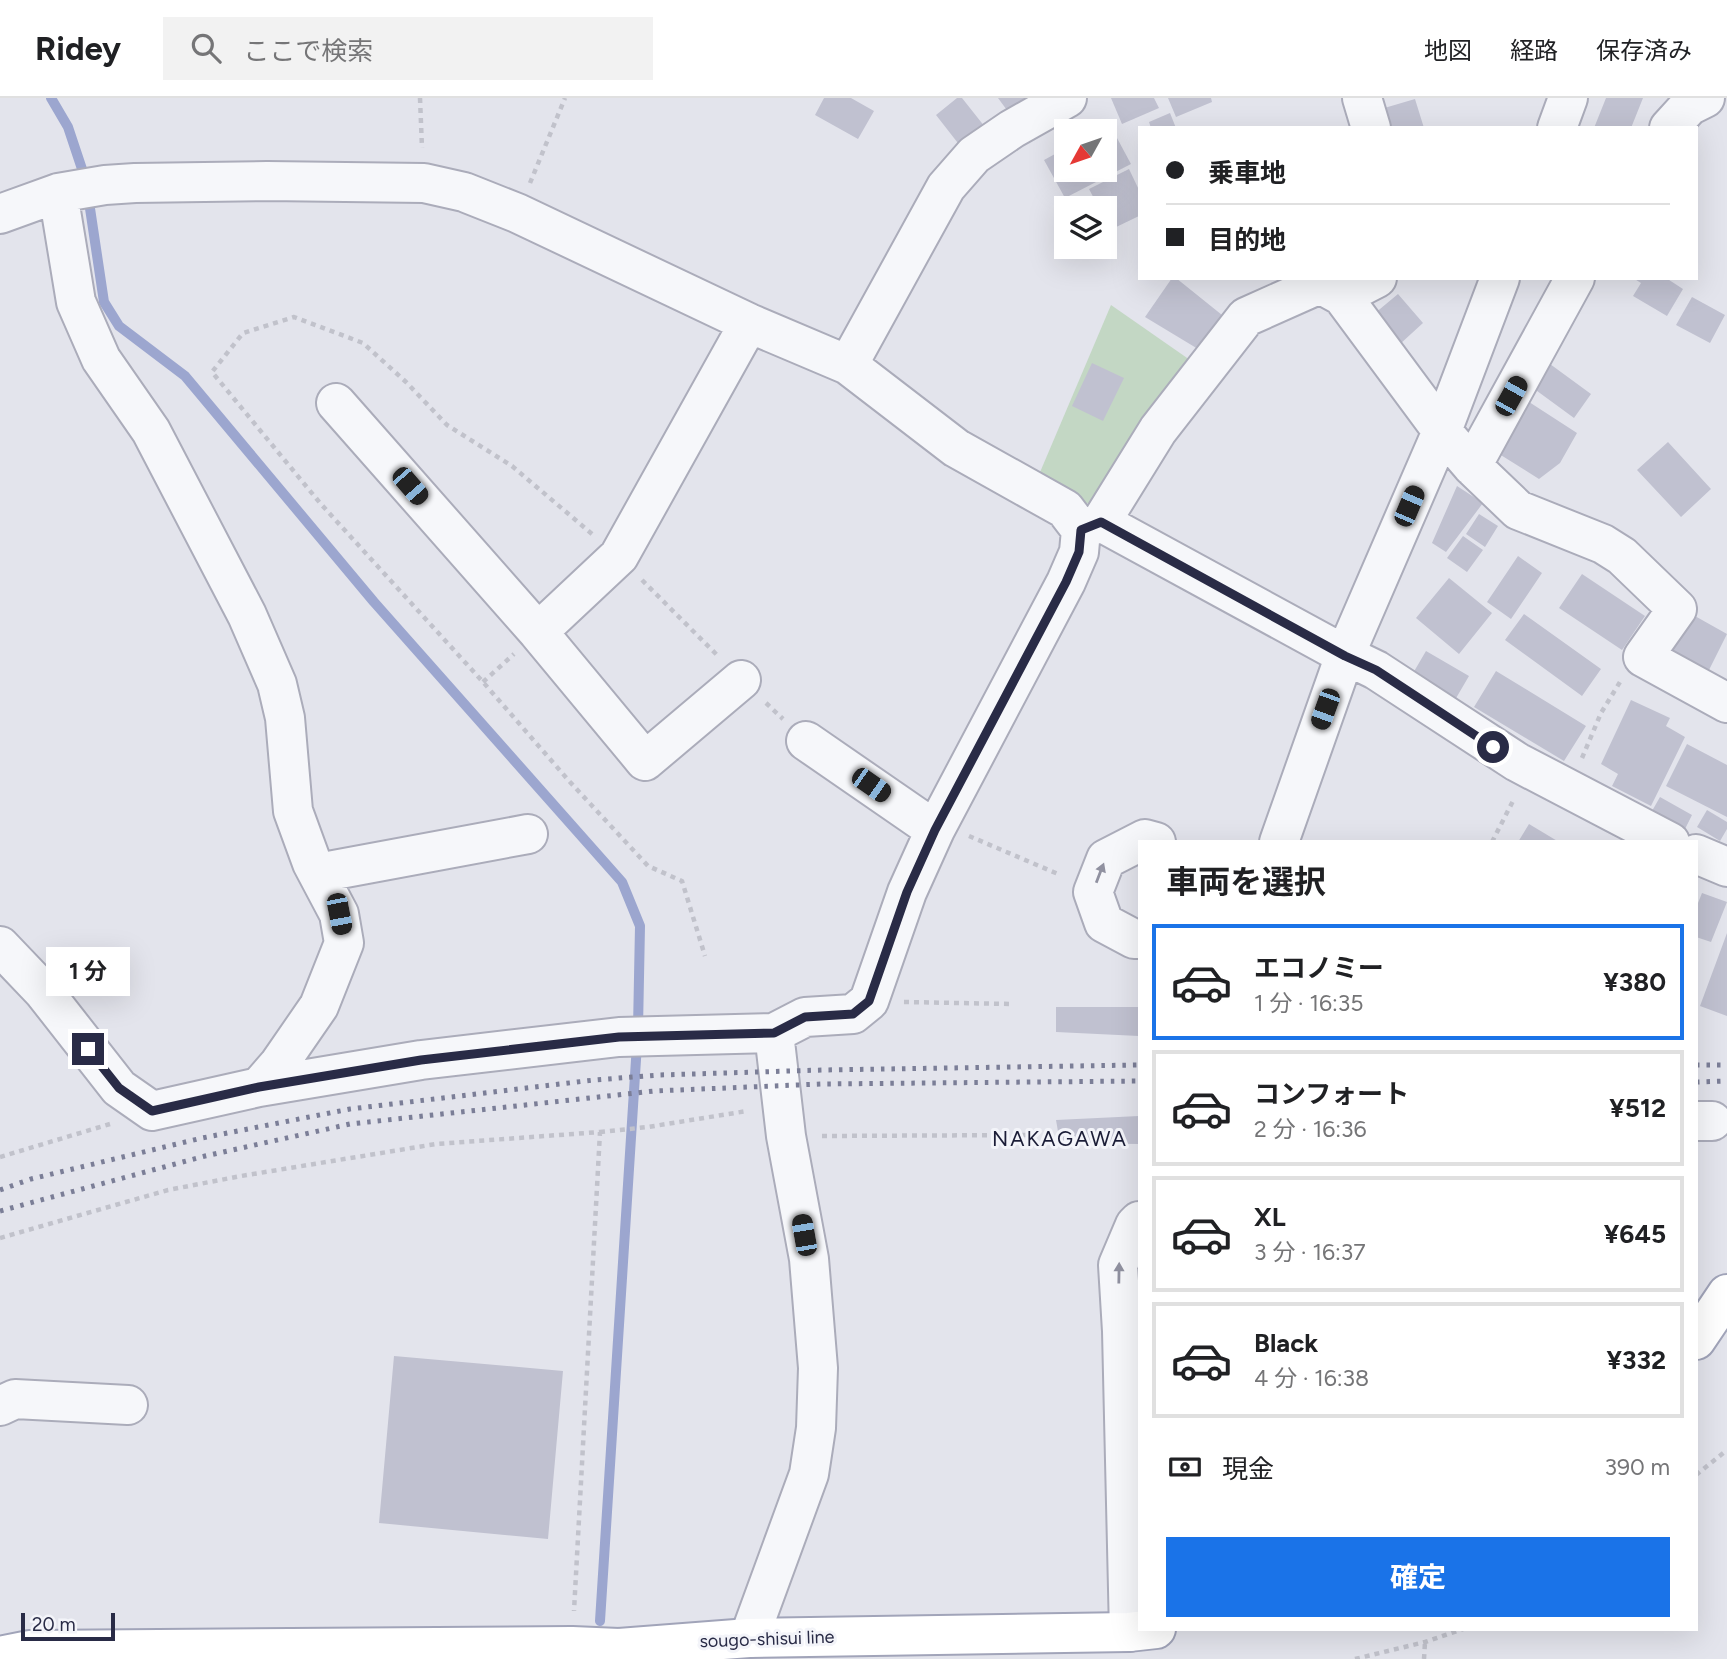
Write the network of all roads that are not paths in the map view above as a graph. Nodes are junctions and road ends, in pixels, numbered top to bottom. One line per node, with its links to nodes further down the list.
1 (1067, 98): 15 (street)
2 (1362, 98): 5 (street)
3 (1568, 98): 6 (street)
4 (1705, 98): 7 (street)
5 (1369, 126)
6 (1558, 126)
7 (1671, 126)
8 (58, 193): 9 (street); 14 (street); 32 (street)
9 (0, 214)
10 (1373, 280): 13 (street)
11 (1499, 280): 17 (street)
12 (1574, 280): 18 (street)
13 (1342, 296): 17 (street); 19 (street)
14 (749, 323): 15 (street); 20 (street)
15 (848, 365): 19 (street)
16 (336, 402): 20 (street)
17 (1442, 431): 18 (street); 21 (street)
18 (1472, 466): 23 (street)
19 (1091, 526): 21 (street); 25 (street)
20 (538, 632): 22 (street)
21 (1345, 656): 27 (street); 28 (street)
22 (741, 680)
23 (1727, 703)
24 (806, 741): 25 (street)
25 (937, 827): 35 (street)
26 (528, 834): 32 (street)
27 (1272, 836)
28 (1666, 840)
29 (1138, 843): 33 (street, one-way to 29)
30 (1698, 855): 31 (street)
31 (1727, 867)
32 (318, 873): 36 (street)
33 (1138, 939)
34 (0, 946): 36 (street)
35 (774, 1033): 36 (street); 45 (street)
36 (259, 1087)
37 (1138, 1222): 39 (street, one-way to 37)
38 (1727, 1294): 40 (main road)
39 (1130, 1327): 43 (street)
40 (1698, 1337)
41 (128, 1405): 42 (street)
42 (0, 1406)
43 (1138, 1530)
44 (1142, 1631): 45 (main road, sougo-shisui line)
45 (749, 1638): 46 (main road, sougo-shisui line)
46 (620, 1654): 47 (main road, sougo-shisui line)
47 (0, 1656)

